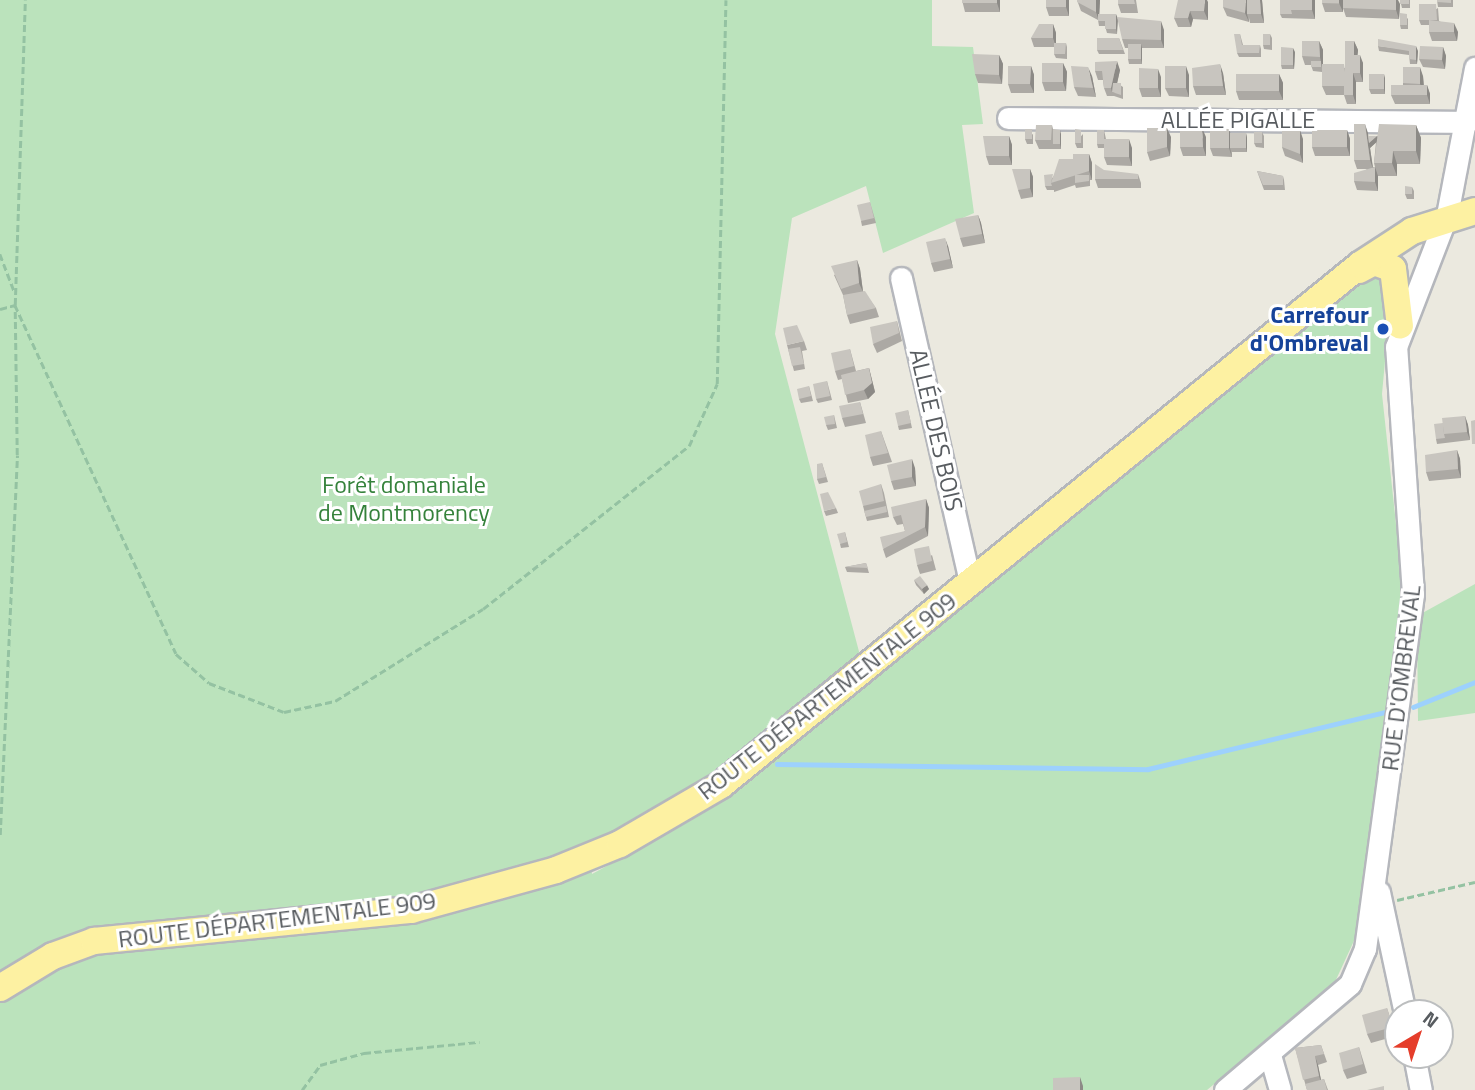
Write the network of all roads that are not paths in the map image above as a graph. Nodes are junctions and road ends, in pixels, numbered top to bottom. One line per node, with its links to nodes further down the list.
1 (1475, 68): 3 (street, RUE D'OMBREVAL)
2 (1008, 118): 3 (street, ALLÉE PIGALLE)
3 (1467, 121): 5 (street, RUE D'OMBREVAL)
4 (1475, 211): 5 (main road, ROUTE DÉPARTEMENTALE 909)
5 (1447, 215): 7 (main road, ROUTE DÉPARTEMENTALE 909); 8 (street, RUE D'OMBREVAL)
6 (901, 278): 9 (street, ALLÉE DES BOIS)
7 (1334, 285): 8 (main road); 9 (main road, ROUTE DÉPARTEMENTALE 909)
8 (1400, 326): 10 (street, RUE D'OMBREVAL)
9 (970, 582): 11 (main road, ROUTE DÉPARTEMENTALE 909)
10 (1376, 880): 12 (street); 13 (street, RUE D'OMBREVAL)
11 (0, 988)
12 (1402, 999)
13 (1270, 1055): 15 (street, RUE D'OMBREVAL); 16 (street)
14 (1417, 1069): 17 (street)
15 (1225, 1090)
16 (1280, 1090)
17 (1421, 1090)

